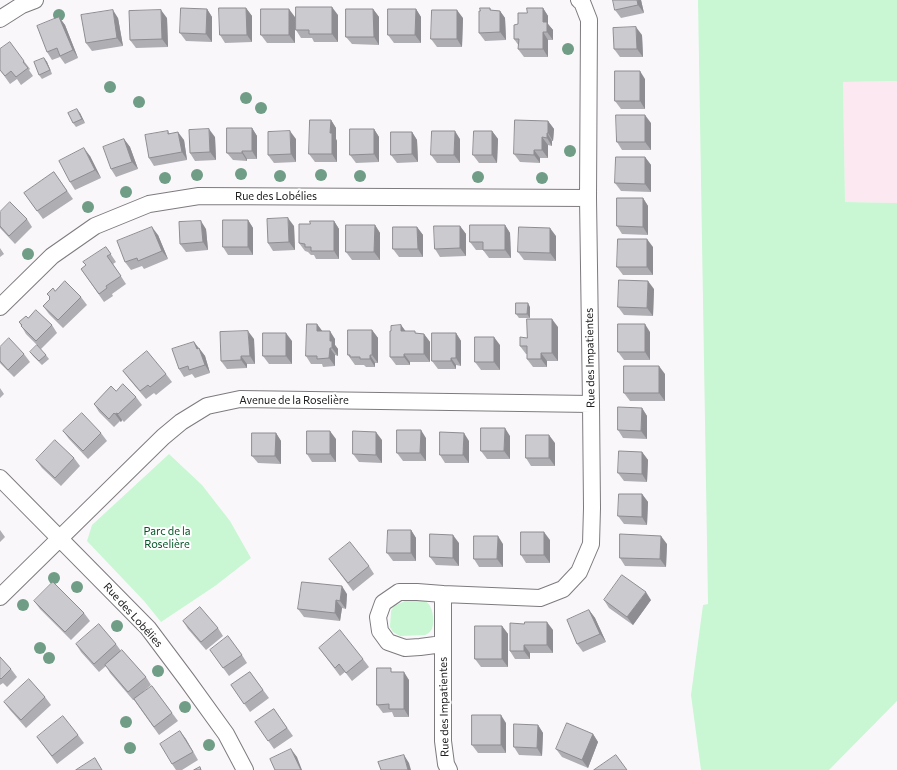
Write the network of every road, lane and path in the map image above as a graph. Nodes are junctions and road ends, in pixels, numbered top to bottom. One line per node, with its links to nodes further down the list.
1 (35, 0): 3 (street)
2 (579, 0): 4 (street, Rue des Impatientes)
3 (0, 19)
4 (588, 198): 5 (street, Rue des Lobélies); 6 (street, Rue des Impatientes)
5 (0, 307)
6 (591, 404): 8 (street, Avenue de la Roselière); 9 (street, Rue des Impatientes)
7 (0, 478): 8 (street, Rue des Lobélies)
8 (60, 539): 10 (street, Avenue de la Roselière); 12 (street, Rue des Lobélies)
9 (443, 594): 11 (street, Rue des Impatientes); 11 (street, Rue des Impatientes)
10 (0, 597)
11 (443, 644): 13 (street, Rue des Impatientes)
12 (245, 770)
13 (449, 770)

